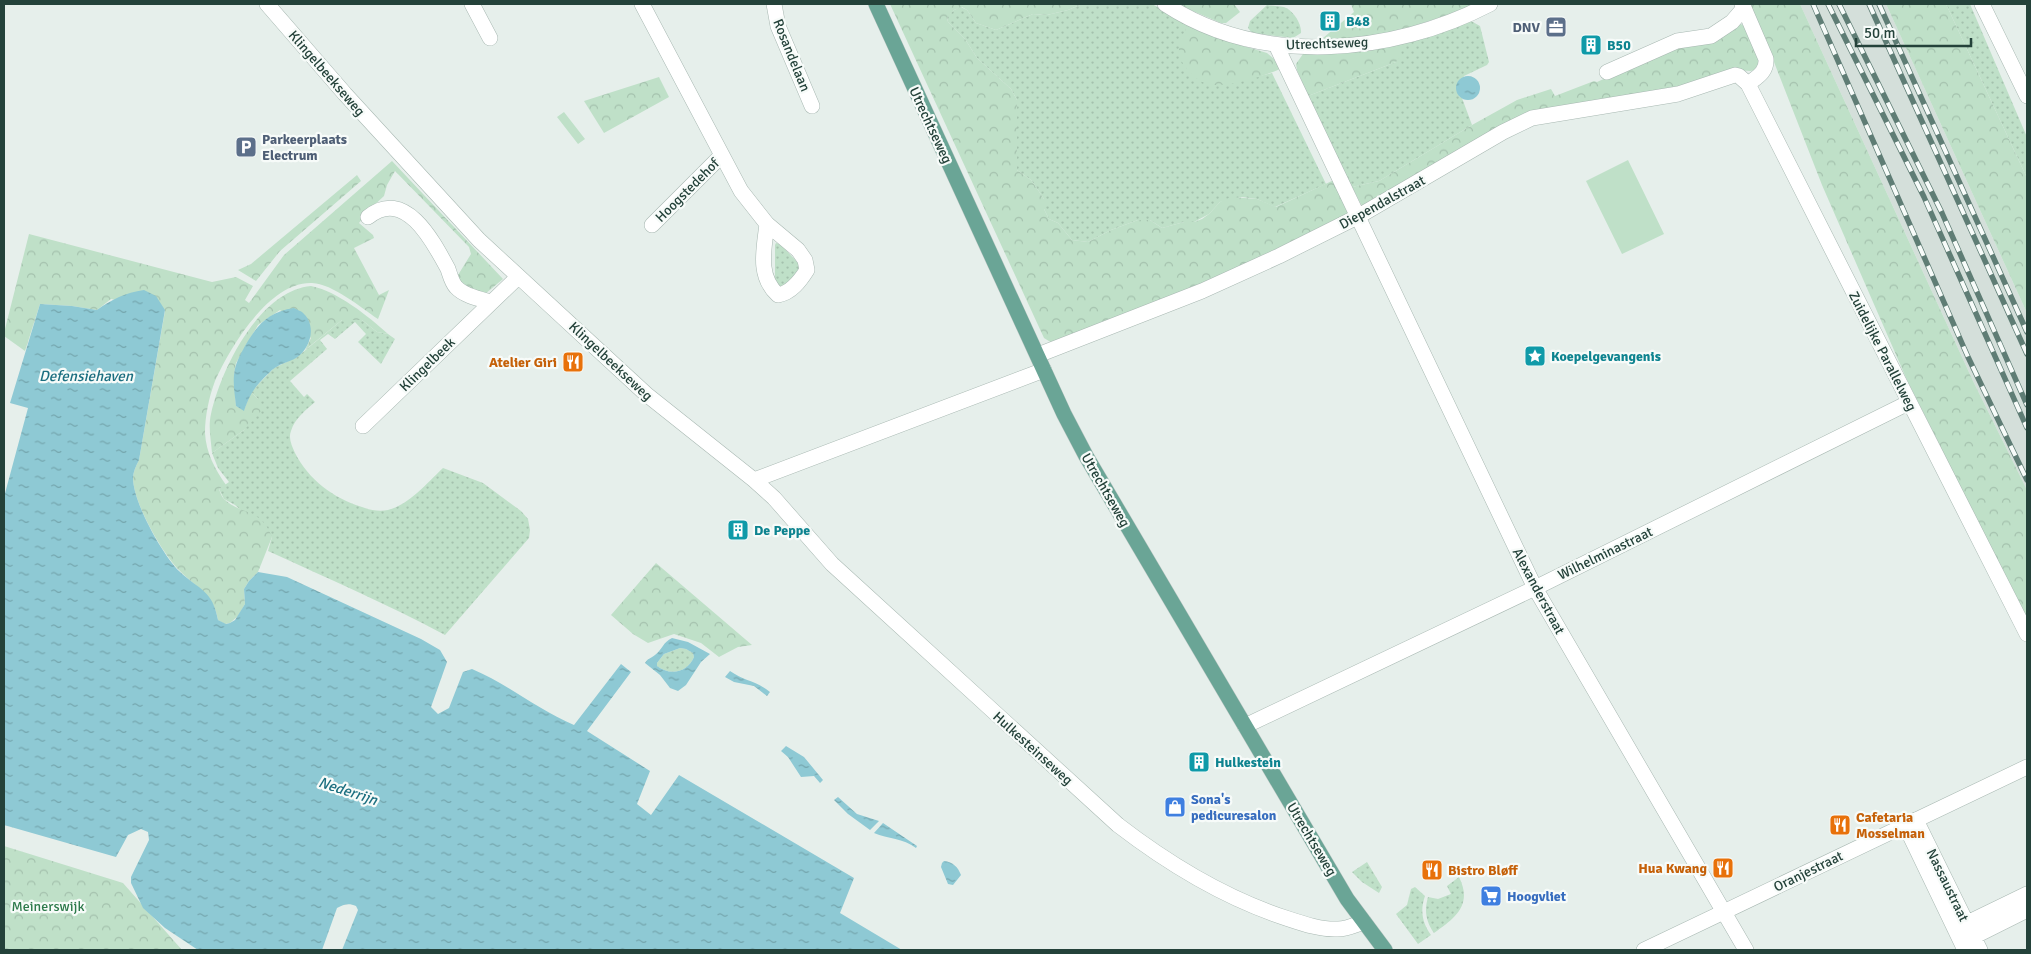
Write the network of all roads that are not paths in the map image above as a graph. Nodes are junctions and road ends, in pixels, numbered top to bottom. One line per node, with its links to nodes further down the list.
1 (266, 4): 21 (street, Klingelbeekseweg)
2 (472, 4): 10 (street)
3 (642, 4): 16 (street, Hoogstedehof)
4 (774, 4): 15 (street, Rosandelaan)
5 (876, 4): 23 (main road, Utrechtseweg)
6 (1165, 4): 11 (street, Utrechtseweg)
7 (1490, 4): 11 (street, Utrechtseweg)
8 (1982, 4): 14 (street)
9 (1743, 6): 12 (street); 13 (street)
10 (490, 38)
11 (1276, 44): 17 (street, Alexanderstraat)
12 (1607, 72)
13 (1748, 84): 17 (street, Diependalstraat); 25 (street, Zuidelijke Parallelweg)
14 (2027, 96)
15 (812, 106)
16 (722, 155): 19 (street, Hoogstedehof); 20 (street, Hoogstedehof)
17 (1359, 216): 23 (street, Diependalstraat); 28 (street, Alexanderstraat)
18 (368, 217): 22 (street)
19 (767, 224)
20 (652, 225)
21 (518, 277): 22 (street, Klingelbeek); 27 (street, Klingelbeekseweg)
22 (491, 302): 26 (street, Klingelbeek)
23 (1038, 355): 24 (main road, Utrechtseweg)
24 (1044, 370): 27 (street); 30 (main road, Utrechtseweg)
25 (1908, 403): 28 (street, Wilhelminastraat); 29 (street, Zuidelijke Parallelweg)
26 (363, 426)
27 (754, 480): 36 (street, Hulkesteinseweg)
28 (1535, 588): 30 (street, Wilhelminastraat); 35 (street, Alexanderstraat)
29 (2027, 634)
30 (1245, 726): 36 (main road, Utrechtseweg)
31 (2027, 767): 32 (street, Oranjestraat)
32 (1910, 822): 35 (street, Oranjestraat); 37 (street, Nassaustraat)
33 (2027, 894): 37 (street)
34 (2027, 910): 37 (street)
35 (1723, 912): 39 (street, Oranjestraat); 40 (street, Alexanderstraat)
36 (1364, 922): 38 (main road, Utrechtseweg)
37 (1967, 939)
38 (1385, 950)
39 (1644, 950)
40 (1746, 950)

